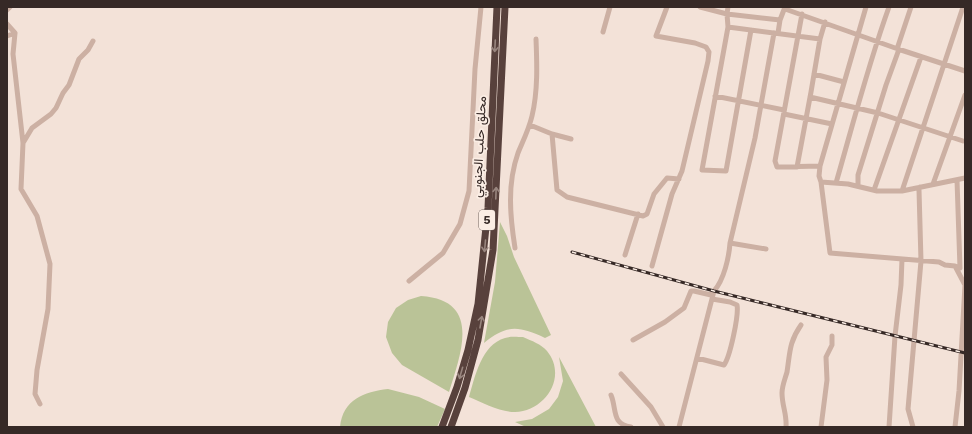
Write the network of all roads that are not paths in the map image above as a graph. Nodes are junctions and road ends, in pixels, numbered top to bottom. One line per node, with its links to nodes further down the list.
1 (10, 7): 14 (street)
2 (481, 7): 79 (street)
3 (497, 7): 89 (highway, محلق حلب الجنوبي / 5, one-way to 89)
4 (505, 7): 90 (highway, محلق حلب الجنوبي / 5, one-way to 4)
5 (610, 7): 22 (street)
6 (667, 7): 61 (street)
7 (700, 7): 15 (street)
8 (728, 7): 15 (street)
9 (866, 7): 25 (street)
10 (889, 7): 31 (street)
11 (911, 7): 32 (street)
12 (963, 7): 35 (street)
13 (785, 8): 16 (street); 17 (street)
14 (7, 10)
15 (727, 14): 17 (street); 20 (street)
16 (802, 14): 18 (street); 27 (street)
17 (780, 20): 24 (street)
18 (825, 22): 25 (street); 29 (street)
19 (7, 24): 23 (street)
20 (728, 26): 21 (street); 40 (street)
21 (751, 30): 24 (street); 42 (street)
22 (603, 32)
23 (14, 33): 26 (street); 57 (street)
24 (776, 33): 27 (street); 44 (street)
25 (858, 35): 31 (street); 38 (street)
26 (7, 36)
27 (798, 36): 29 (street); 46 (street)
28 (536, 39): 51 (street)
29 (820, 39): 37 (street)
30 (93, 41): 57 (street)
31 (876, 41): 32 (street); 45 (street)
32 (898, 49): 33 (street); 47 (street)
33 (921, 56): 35 (street); 49 (street)
34 (965, 63): 36 (street)
35 (944, 64): 36 (street); 52 (street)
36 (964, 71)
37 (814, 74): 38 (street); 41 (street)
38 (844, 82): 43 (street)
39 (965, 95): 54 (street)
40 (715, 96): 42 (street); 42 (street)
41 (810, 97): 43 (street); 48 (street)
42 (738, 101): 44 (street)
43 (838, 104): 45 (street); 50 (street)
44 (762, 106): 46 (street); 71 (street)
45 (858, 108): 47 (street); 64 (street)
46 (784, 112): 48 (street); 59 (street)
47 (878, 113): 49 (street); 66 (street)
48 (806, 119): 50 (street); 59 (street)
49 (898, 120): 52 (street); 68 (street)
50 (832, 124): 58 (street)
51 (530, 125): 53 (street); 72 (street)
52 (924, 128): 54 (street); 69 (street)
53 (552, 134): 55 (street); 70 (street)
54 (950, 137): 56 (street); 65 (street)
55 (571, 138)
56 (962, 141)
57 (24, 143): 88 (street)
58 (820, 166): 59 (street); 63 (street)
59 (797, 167)
60 (965, 178): 62 (street)
61 (679, 179): 70 (street); 77 (street)
62 (957, 180): 65 (street); 78 (street)
63 (822, 182): 64 (street); 75 (street)
64 (836, 183): 66 (street)
65 (933, 184): 67 (street)
66 (858, 186): 68 (street)
67 (920, 187): 69 (street); 76 (street)
68 (874, 190): 69 (street)
69 (902, 191)
70 (638, 214): 74 (street)
71 (730, 243): 73 (street); 80 (street)
72 (515, 248)
73 (766, 249)
74 (625, 255)
75 (902, 259): 76 (street); 96 (street)
76 (921, 261): 78 (street); 97 (street)
77 (652, 266)
78 (960, 267): 98 (street)
79 (409, 281)
80 (714, 291): 81 (street); 84 (street)
81 (712, 299): 85 (street); 85 (street)
82 (801, 325): 94 (street)
83 (832, 336): 95 (street)
84 (633, 340)
85 (697, 358): 93 (street)
86 (621, 374): 92 (street)
87 (611, 395): 91 (street)
88 (40, 404)
89 (442, 427)
90 (451, 427)
91 (631, 427)
92 (663, 427)
93 (679, 427)
94 (786, 427)
95 (821, 427)
96 (889, 427)
97 (913, 427)
98 (955, 427)

